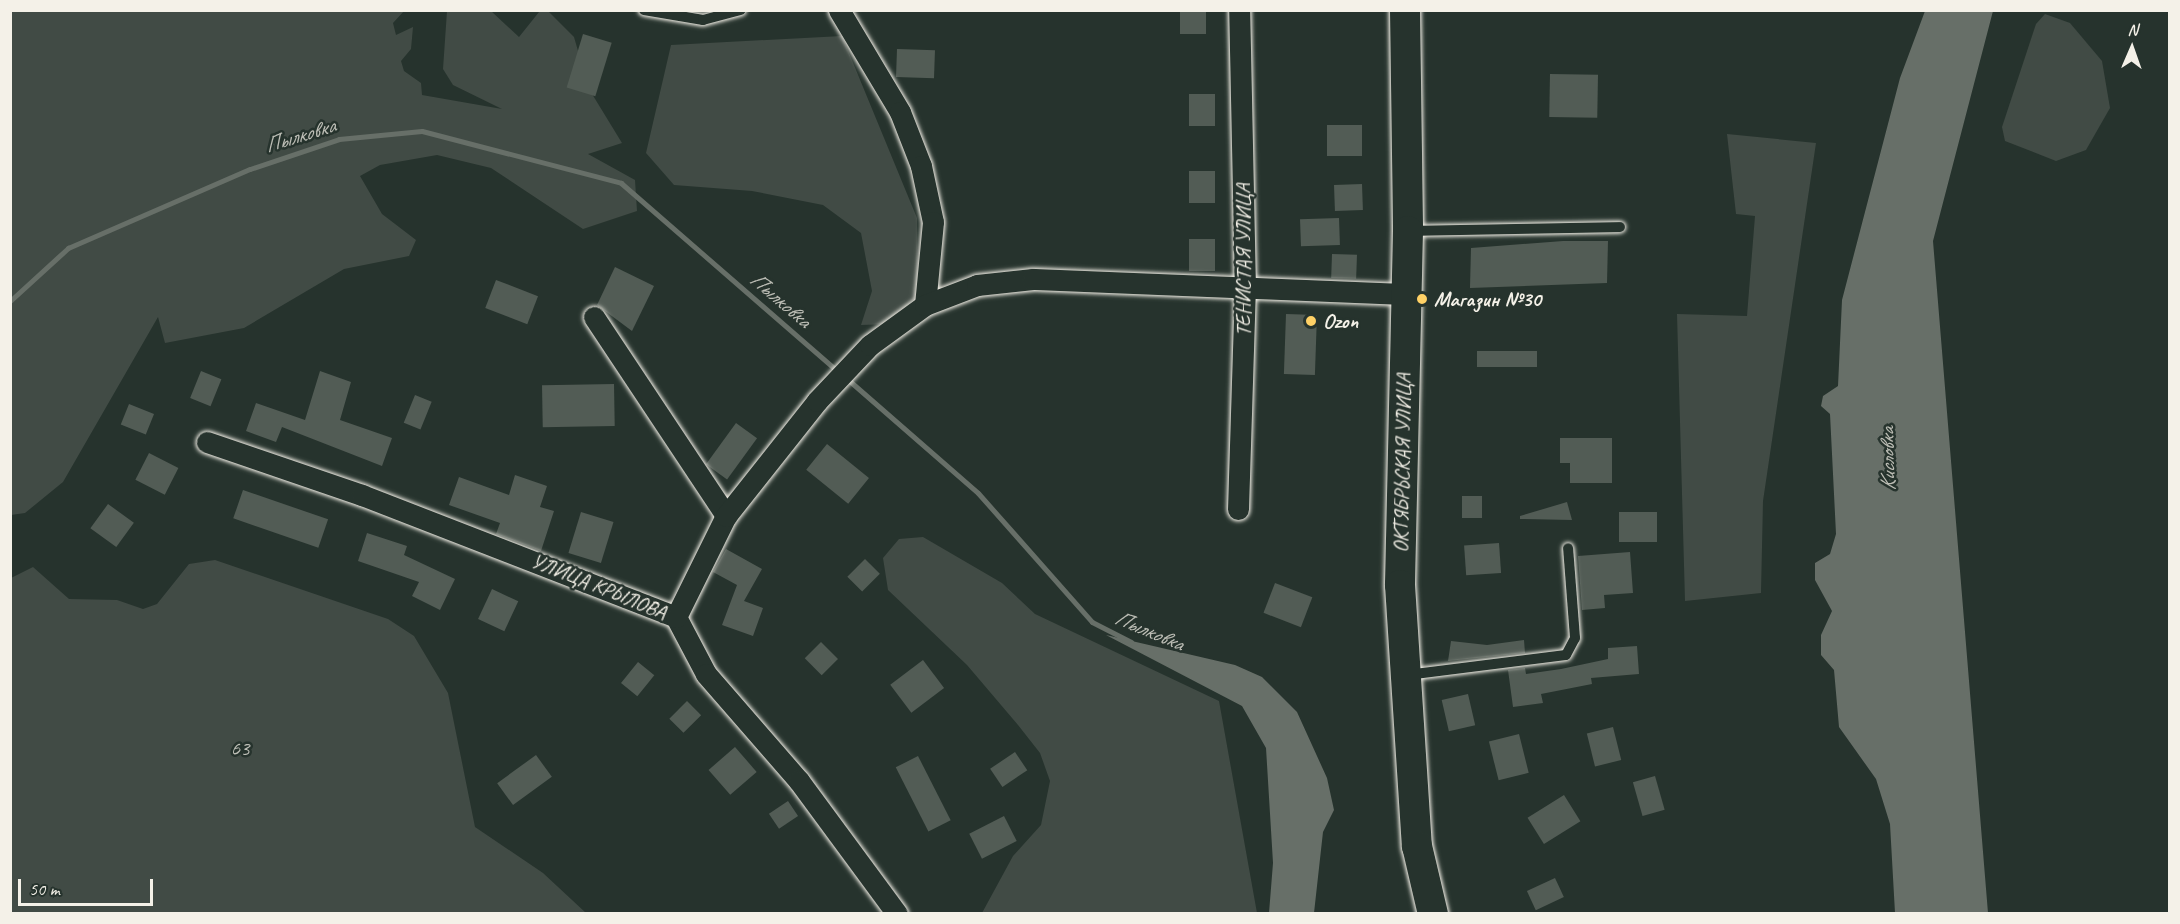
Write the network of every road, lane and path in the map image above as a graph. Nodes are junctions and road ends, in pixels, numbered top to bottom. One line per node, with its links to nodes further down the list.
1 (644, 10): 2 (lane)
2 (741, 10)
3 (839, 10): 10 (street)
4 (1239, 10): 8 (street, ТЕНИСТАЯ УЛИЦА)
5 (1405, 10): 7 (street, ОКТЯБРЬСКАЯ УЛИЦА)
6 (1620, 227): 7 (lane)
7 (1408, 231): 9 (street, ОКТЯБРЬСКАЯ УЛИЦА)
8 (1245, 288): 9 (street); 10 (street); 13 (street, ТЕНИСТАЯ УЛИЦА)
9 (1406, 294): 17 (street, ОКТЯБРЬСКАЯ УЛИЦА)
10 (925, 305): 14 (street)
11 (594, 317): 14 (street)
12 (207, 442): 16 (street, УЛИЦА КРЫЛОВА)
13 (1238, 509)
14 (726, 516): 16 (street)
15 (1568, 548): 17 (lane)
16 (676, 617): 18 (street, УЛИЦА КРЫЛОВА)
17 (1404, 675): 19 (street, ОКТЯБРЬСКАЯ УЛИЦА)
18 (897, 914)
19 (1433, 914)

